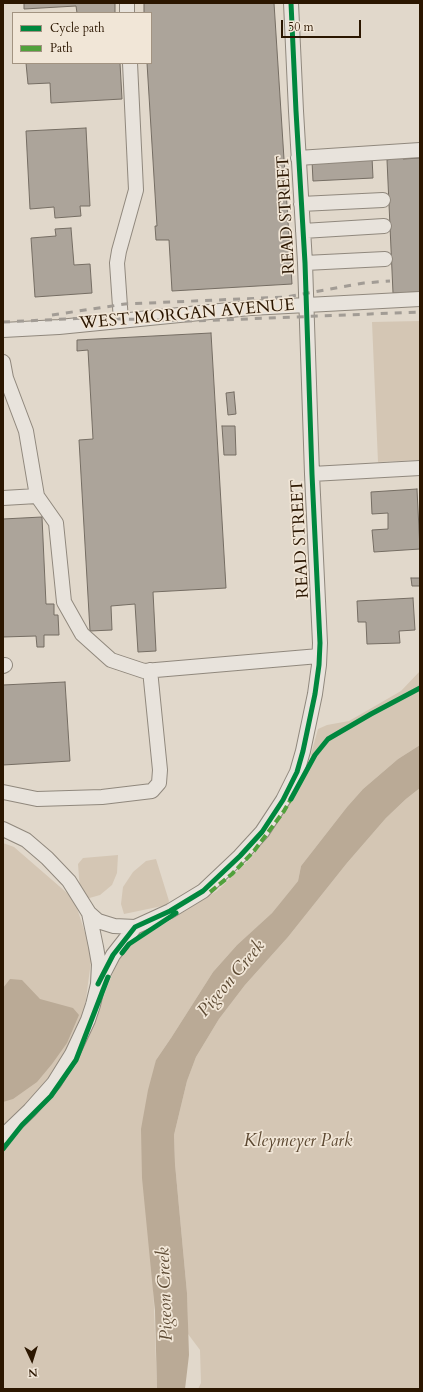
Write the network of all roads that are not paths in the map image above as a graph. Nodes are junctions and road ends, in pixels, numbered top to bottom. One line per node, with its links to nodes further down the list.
1 (291, 3): 4 (street, READ STREET)
2 (130, 64): 13 (street)
3 (420, 150): 4 (street)
4 (298, 158): 6 (street, READ STREET)
5 (383, 200): 6 (street)
6 (301, 204): 8 (street, READ STREET)
7 (384, 226): 8 (street)
8 (303, 230): 10 (street, READ STREET)
9 (385, 259): 10 (street)
10 (305, 263): 12 (street, READ STREET)
11 (420, 299): 12 (street, WEST MORGAN AVENUE)
12 (306, 304): 13 (street, WEST MORGAN AVENUE); 17 (street, READ STREET)
13 (121, 321): 14 (street, WEST MORGAN AVENUE)
14 (3, 330)
15 (3, 362): 18 (street)
16 (420, 468): 17 (street)
17 (312, 474): 20 (street, READ STREET)
18 (36, 496): 19 (street); 21 (street)
19 (3, 498)
20 (319, 656): 21 (street); 25 (street, READ STREET)
21 (150, 670): 22 (street)
22 (3, 792)
23 (3, 829): 24 (street)
24 (89, 913): 25 (street, READ STREET); 26 (street)
25 (134, 926): 26 (street)
26 (98, 984): 27 (street)
27 (3, 1136)

